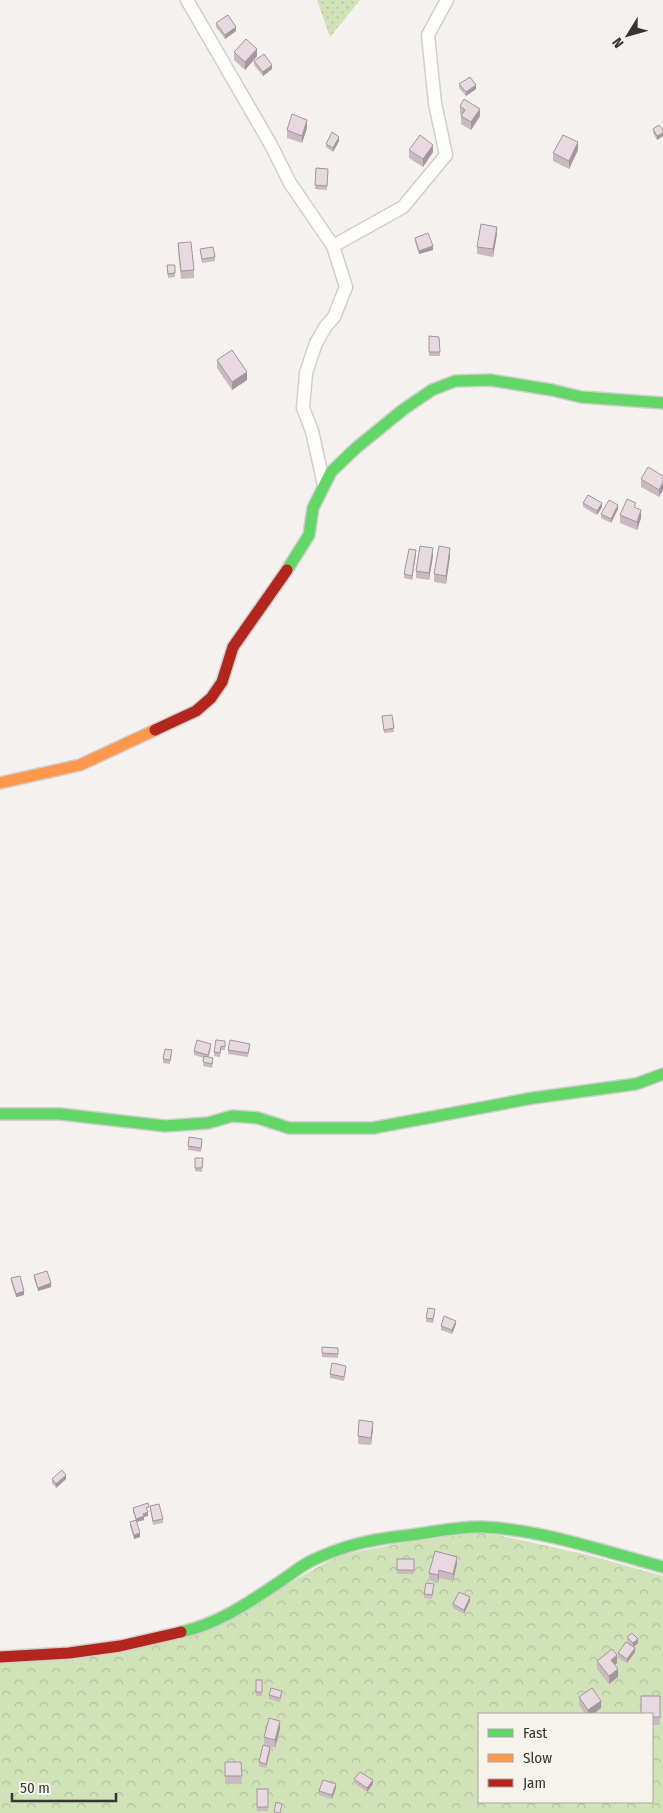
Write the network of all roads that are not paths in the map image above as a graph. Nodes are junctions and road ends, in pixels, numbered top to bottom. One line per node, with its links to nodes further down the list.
1 (188, 0): 3 (street)
2 (446, 0): 3 (street)
3 (333, 246): 5 (street)
4 (663, 403): 5 (street)
5 (324, 485): 6 (street)
6 (0, 783)
7 (663, 1074): 8 (street)
8 (0, 1114)
9 (663, 1567): 10 (street)
10 (0, 1657)

